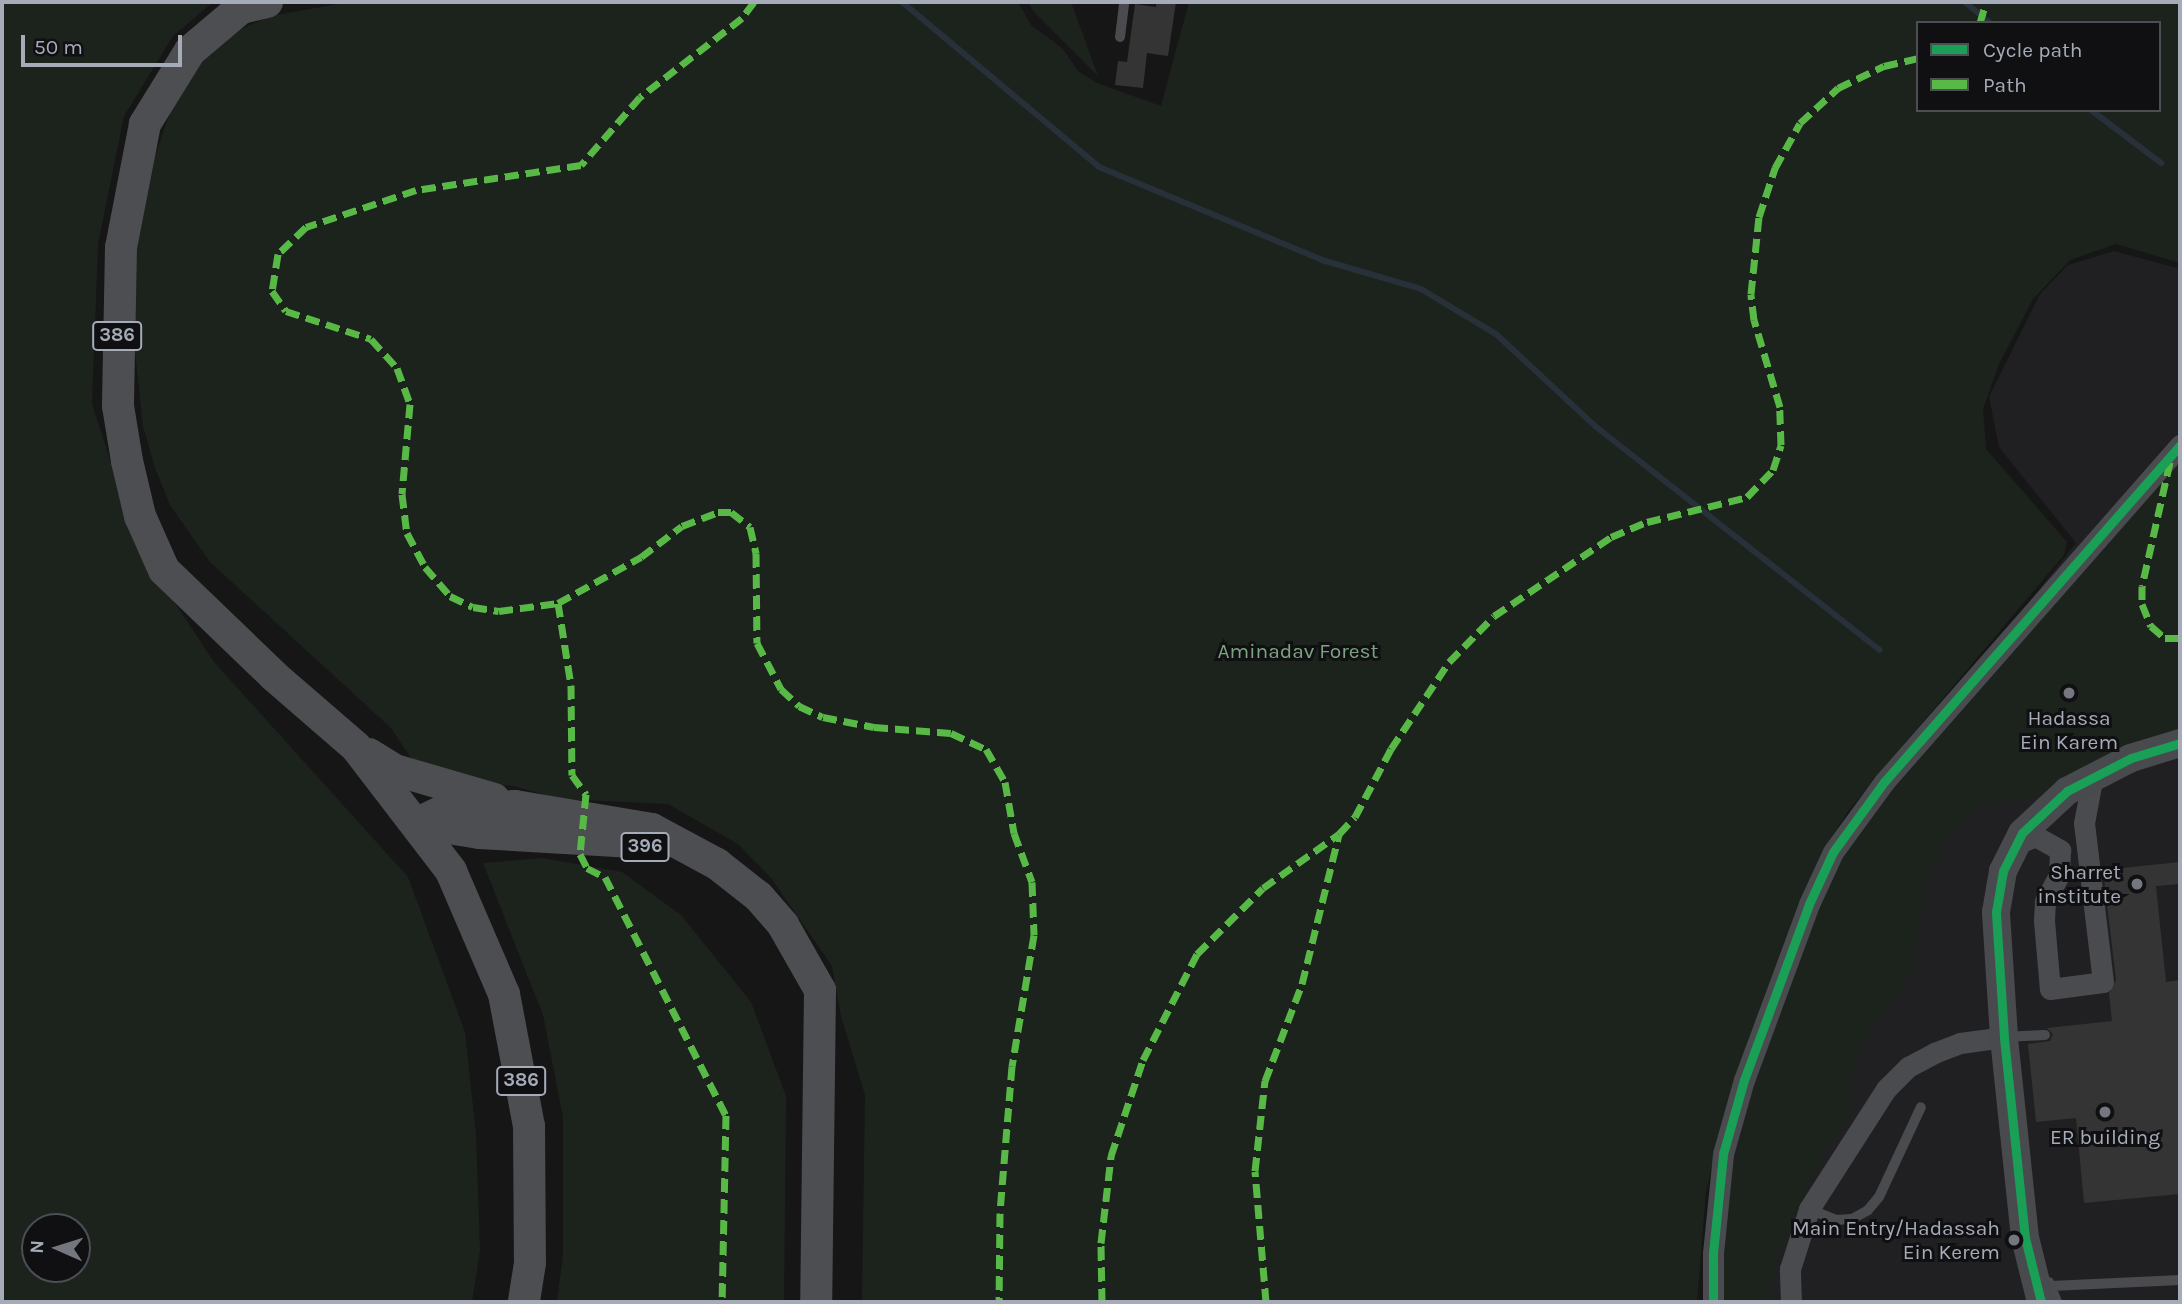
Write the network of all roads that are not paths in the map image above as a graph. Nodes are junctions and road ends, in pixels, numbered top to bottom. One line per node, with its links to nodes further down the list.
1 (267, 2): 6 (main road, 386)
2 (1124, 2): 3 (lane)
3 (1120, 37)
4 (2180, 445): 20 (street)
5 (2180, 743): 7 (street)
6 (356, 747): 8 (main road); 9 (main road, 386)
7 (2093, 775): 10 (street); 10 (street)
8 (515, 806): 9 (main road, 396); 11 (main road, 396)
9 (418, 822): 11 (main road, 396); 18 (main road, 386)
10 (2013, 846): 13 (street)
11 (820, 990): 19 (main road)
12 (2045, 1035): 13 (lane)
13 (2004, 1037): 15 (street); 17 (street)
14 (1921, 1107): 15 (lane)
15 (1810, 1209): 21 (street)
16 (2180, 1280): 17 (lane)
17 (2046, 1294): 22 (lane)
18 (524, 1302)
19 (816, 1302)
20 (1713, 1302)
21 (1791, 1302)
22 (2057, 1302)

